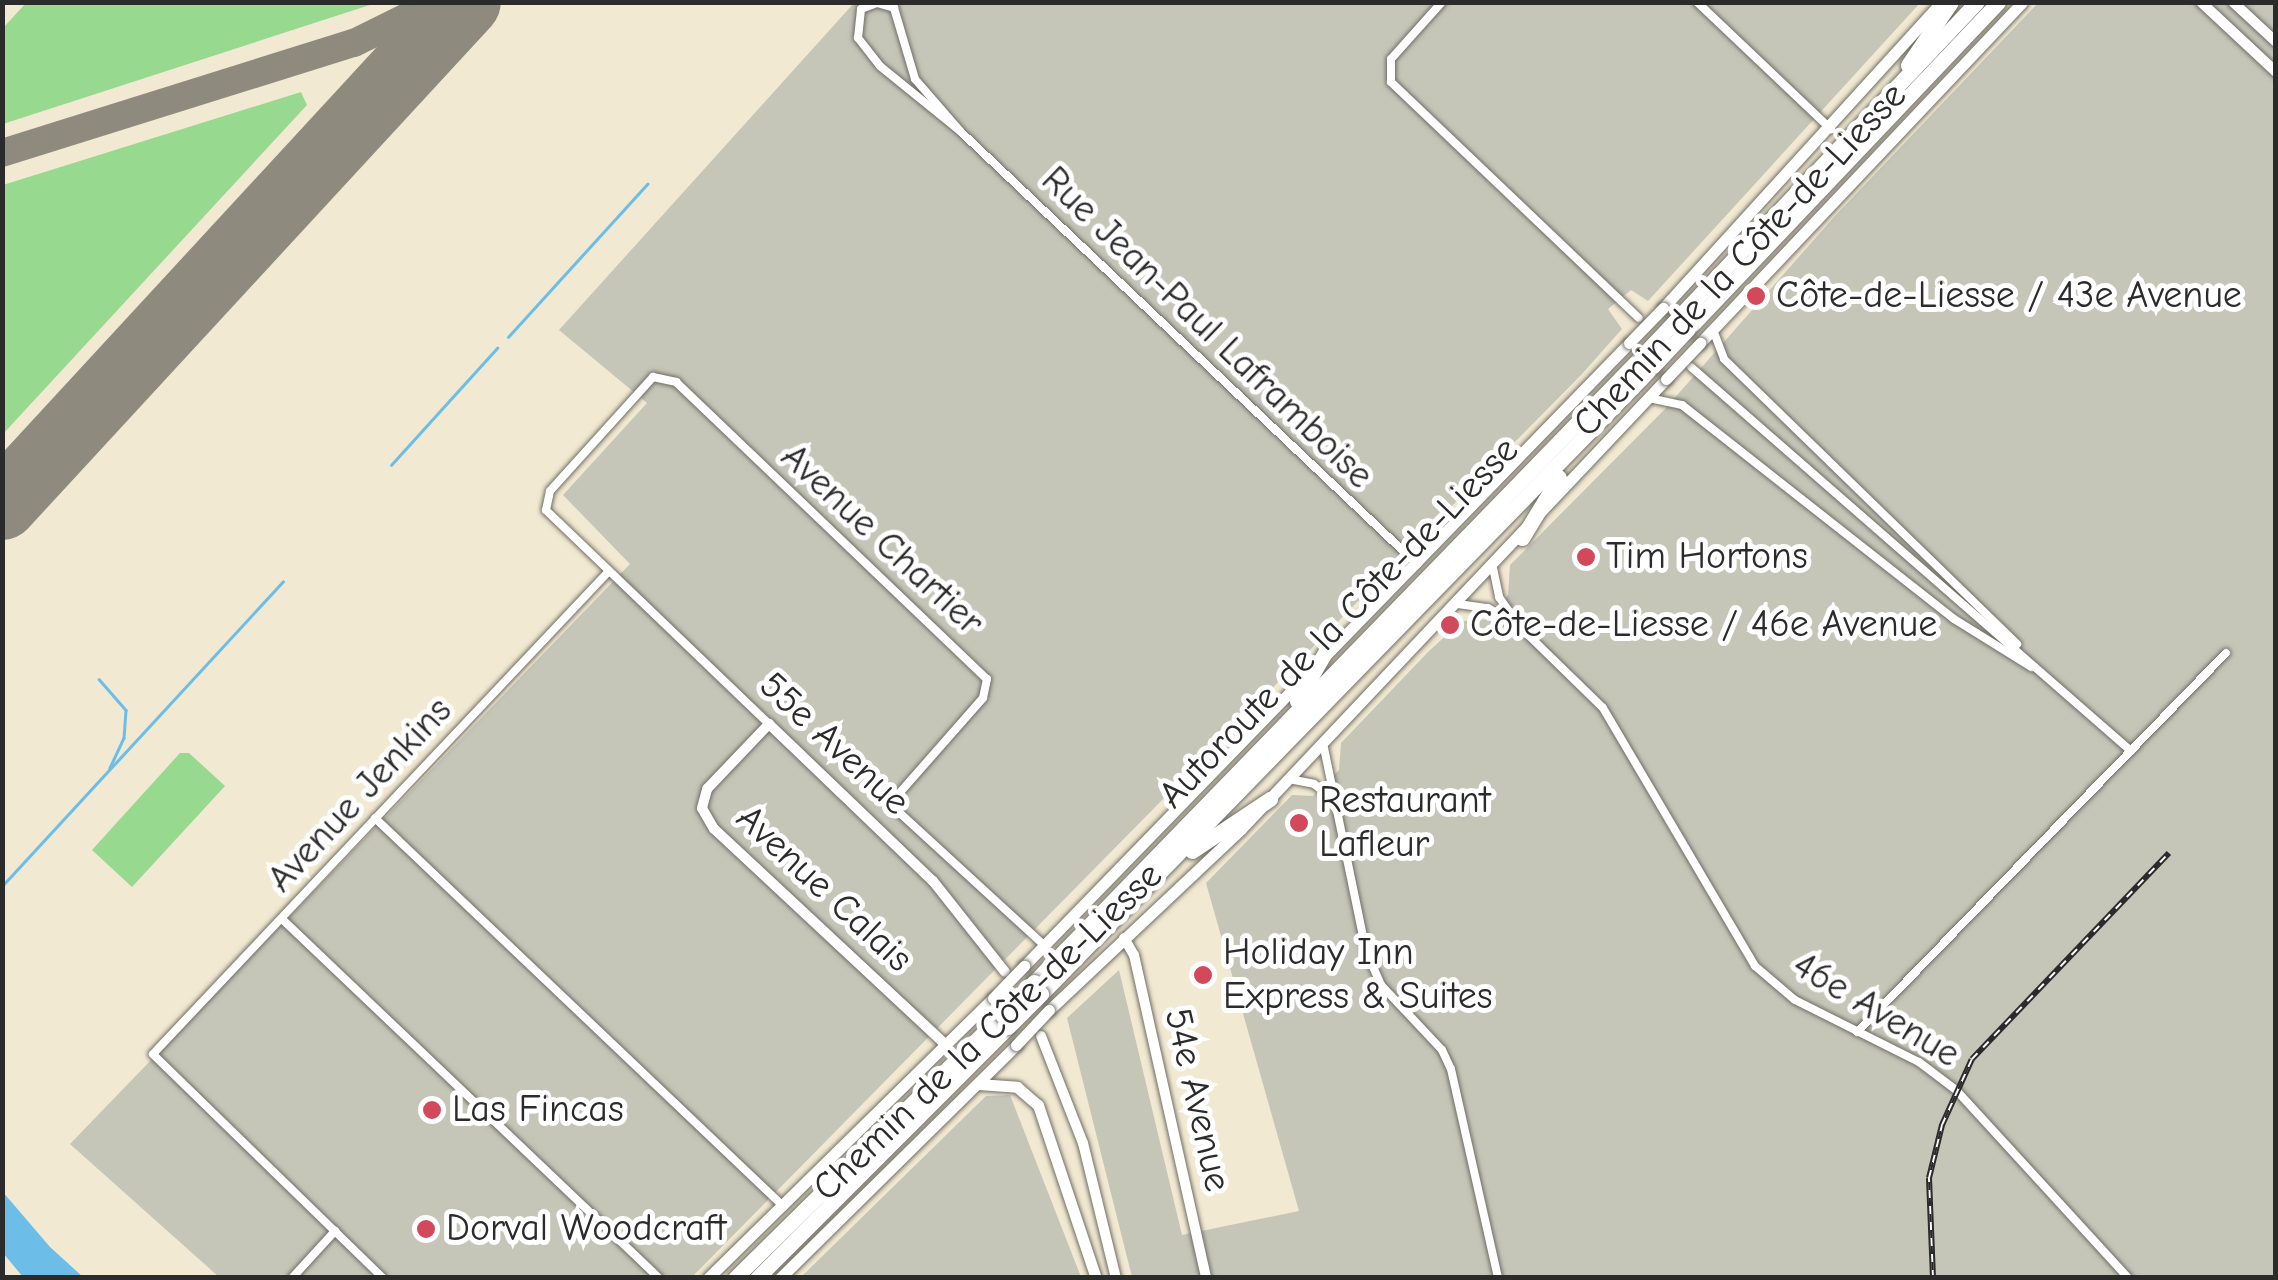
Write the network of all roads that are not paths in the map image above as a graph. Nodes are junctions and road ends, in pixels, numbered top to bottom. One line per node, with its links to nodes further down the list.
1 (1442, 2): 15 (street)
2 (1697, 2): 13 (street)
3 (1941, 2): 13 (main road, Chemin de la Côte-de-Liesse)
4 (1951, 2): 12 (highway)
5 (1978, 2): 12 (highway, Autoroute de la Côte-de-Liesse)
6 (1998, 2): 16 (highway, Autoroute de la Côte-de-Liesse)
7 (2022, 2): 17 (main road, Chemin de la Côte-de-Liesse)
8 (2202, 2): 11 (street)
9 (2233, 2): 10 (street)
10 (2276, 42)
11 (2276, 72)
12 (1879, 106): 16 (highway, Autoroute de la Côte-de-Liesse)
13 (1831, 128): 23 (main road, Chemin de la Côte-de-Liesse, bridge)
14 (960, 131): 14 (street, Rue Jean-Paul Laframboise); 23 (street, Rue Jean-Paul Laframboise)
15 (1639, 318)
16 (1681, 325): 18 (highway, Autoroute de la Côte-de-Liesse, bridge)
17 (1713, 328): 20 (main road, Chemin de la Côte-de-Liesse, bridge); 30 (street)
18 (1647, 361): 21 (highway, Autoroute de la Côte-de-Liesse); 33 (highway, Autoroute de la Côte-de-Liesse)
19 (1690, 368): 30 (street)
20 (1649, 398): 22 (main road, Chemin de la Côte-de-Liesse); 30 (street)
21 (1598, 424): 22 (highway); 39 (highway, Autoroute de la Côte-de-Liesse)
22 (1522, 538): 24 (main road, Chemin de la Côte-de-Liesse)
23 (1417, 564): 28 (main road, Chemin de la Côte-de-Liesse)
24 (1493, 568): 26 (main road, Chemin de la Côte-de-Liesse); 27 (street, 46e Avenue)
25 (608, 572): 31 (street, 55e Avenue); 38 (street, Avenue Jenkins); 42 (street, Avenue Chartier)
26 (1458, 604): 27 (street, 46e Avenue); 32 (main road, Chemin de la Côte-de-Liesse)
27 (1519, 626): 46 (street, 46e Avenue)
28 (1326, 649): 33 (highway); 42 (main road, Chemin de la Côte-de-Liesse)
29 (2226, 653): 34 (street)
30 (2052, 680): 34 (street)
31 (770, 724): 43 (street, 55e Avenue); 48 (street, Avenue Calais)
32 (1323, 744): 35 (main road, Chemin de la Côte-de-Liesse); 36 (street)
33 (1263, 747): 44 (highway, Autoroute de la Côte-de-Liesse)
34 (2131, 751): 46 (street)
35 (1289, 780): 36 (street); 37 (main road, Chemin de la Côte-de-Liesse)
36 (1332, 798): 62 (street)
37 (1270, 799): 39 (highway); 41 (main road, Chemin de la Côte-de-Liesse)
38 (374, 818): 40 (street, Avenue Jenkins); 50 (street)
39 (1160, 874): 44 (highway, Autoroute de la Côte-de-Liesse)
40 (282, 919): 51 (street, Avenue Jenkins); 54 (street)
41 (1124, 938): 49 (main road, Chemin de la Côte-de-Liesse, bridge); 61 (street, 54e Avenue)
42 (1045, 946): 48 (main road, Chemin de la Côte-de-Liesse, bridge)
43 (1004, 972)
44 (1038, 988): 45 (highway, Autoroute de la Côte-de-Liesse, bridge)
45 (1005, 1021): 56 (highway, Autoroute de la Côte-de-Liesse); 57 (highway, Autoroute de la Côte-de-Liesse)
46 (1857, 1032): 63 (street, 46e Avenue)
47 (1041, 1036): 60 (street)
48 (946, 1046): 50 (main road, Chemin de la Côte-de-Liesse)
49 (978, 1084): 58 (main road, Chemin de la Côte-de-Liesse); 59 (main road)
50 (784, 1207): 55 (main road, Chemin de la Côte-de-Liesse)
51 (335, 1231): 52 (street); 53 (street)
52 (292, 1278)
53 (383, 1278)
54 (659, 1278)
55 (708, 1278)
56 (735, 1278)
57 (756, 1278)
58 (780, 1278)
59 (1096, 1278)
60 (1116, 1278)
61 (1206, 1278)
62 (1498, 1278)
63 (2128, 1278)

